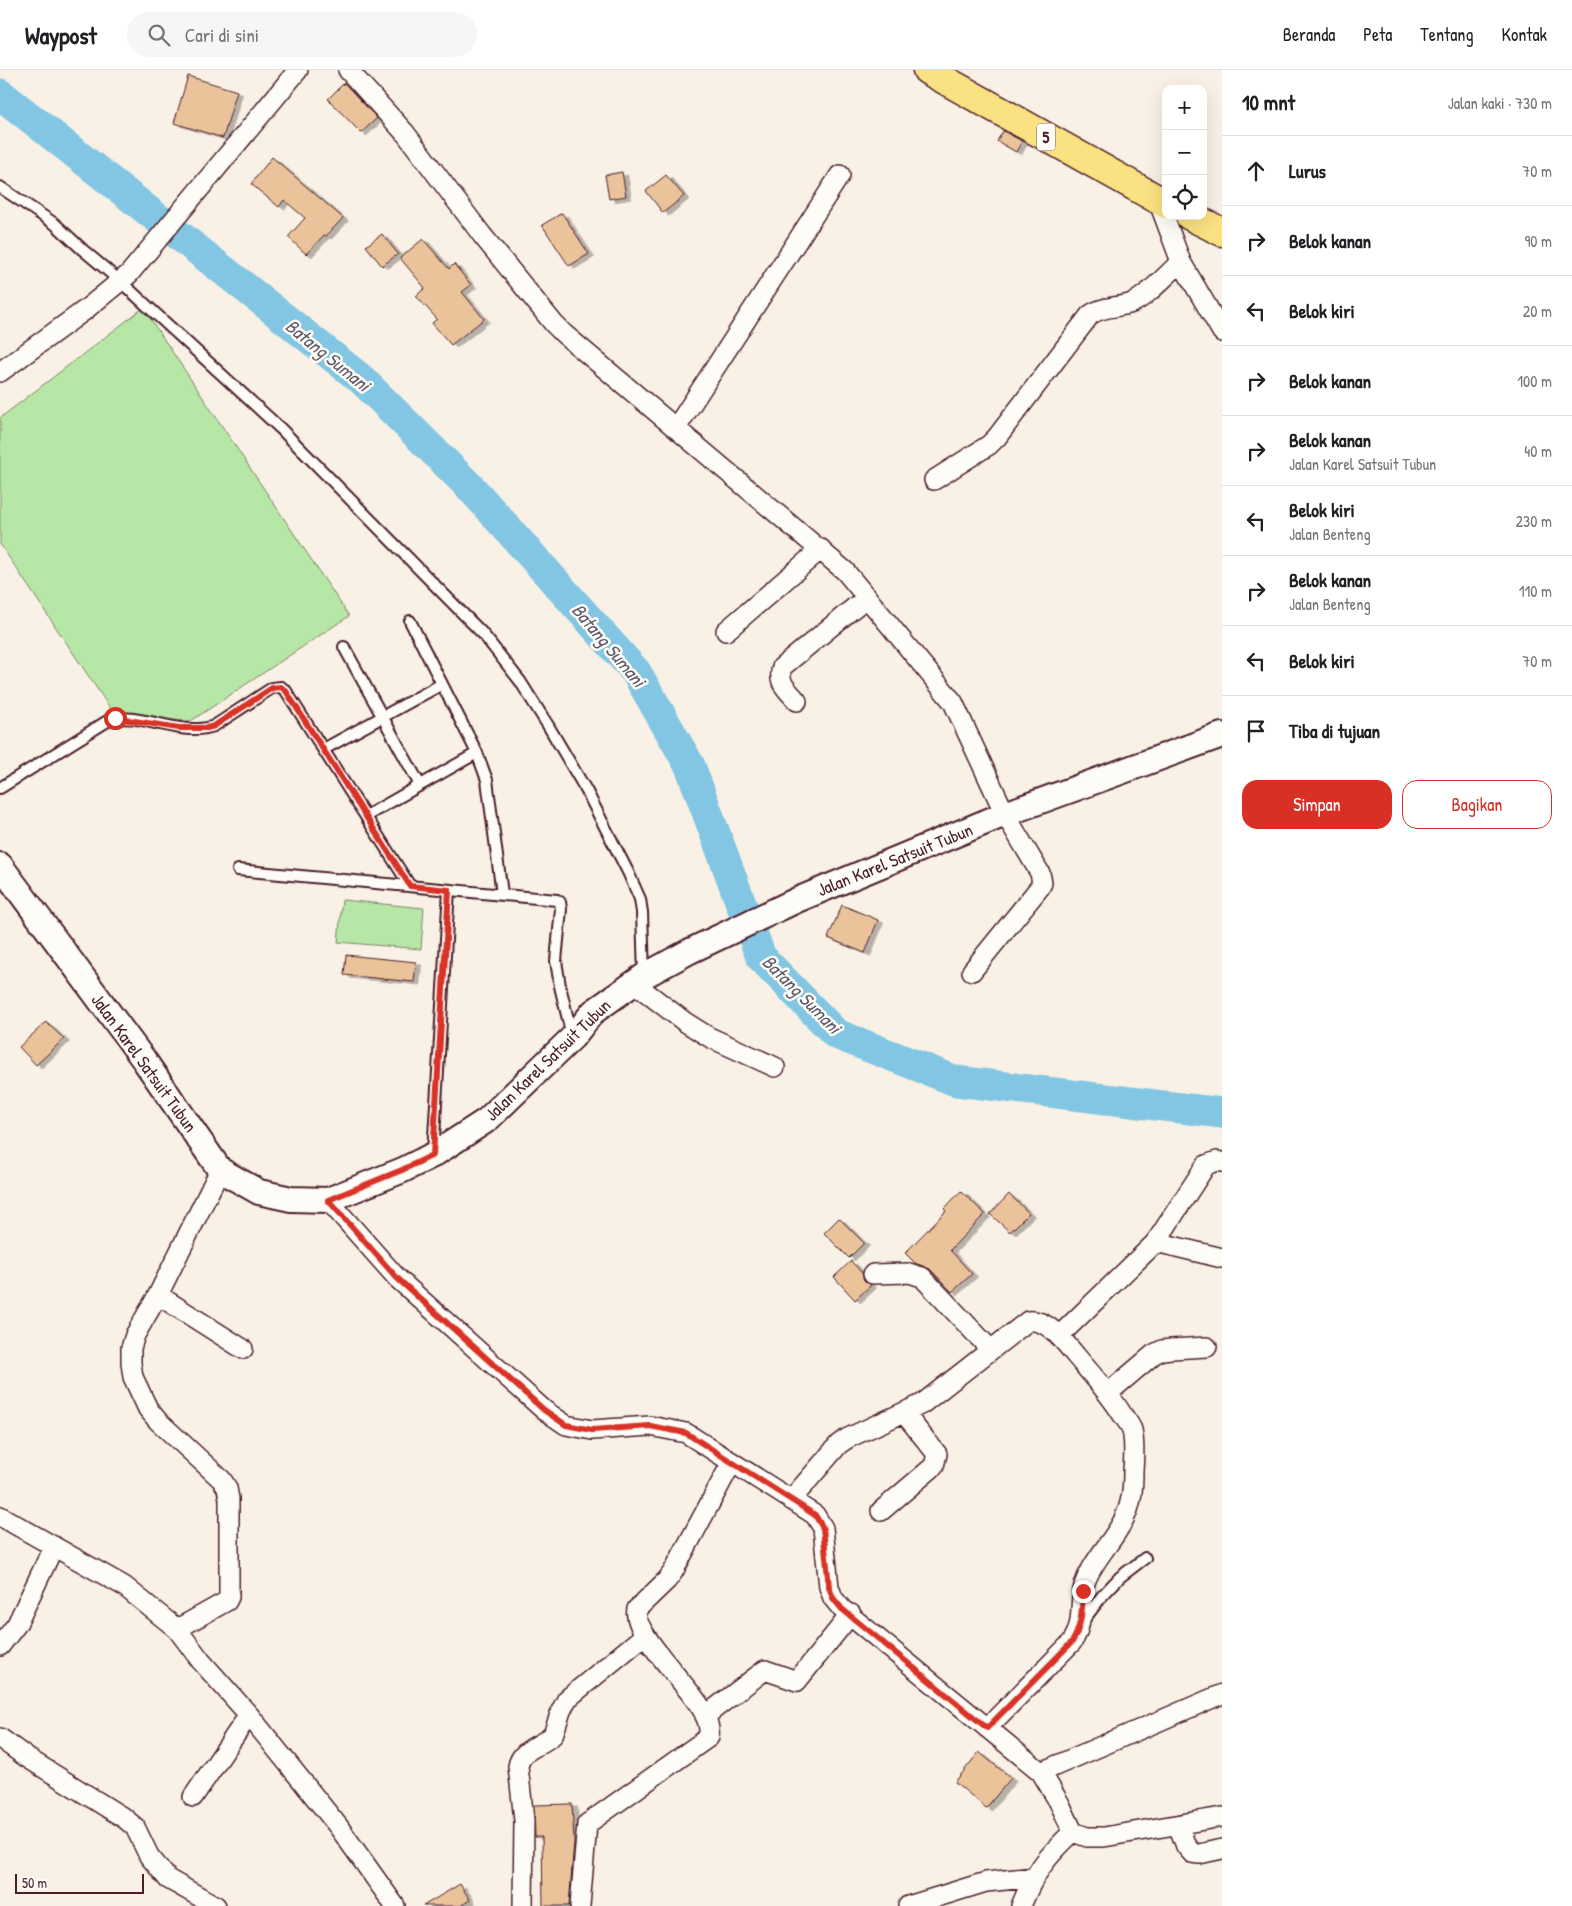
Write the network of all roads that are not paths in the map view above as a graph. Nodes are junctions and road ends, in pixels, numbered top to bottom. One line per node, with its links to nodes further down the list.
1 (298, 70): 11 (street)
2 (348, 70): 14 (street)
3 (926, 70): 6 (highway, 5)
4 (840, 175): 14 (street)
5 (0, 187): 11 (lane)
6 (1162, 202)
7 (1168, 220): 10 (street)
8 (1198, 220): 9 (highway)
9 (1222, 232)
10 (1181, 262): 12 (street); 15 (street)
11 (125, 277): 13 (street); 37 (lane)
12 (1222, 332)
13 (0, 372)
14 (676, 428): 16 (street)
15 (934, 480)
16 (821, 549): 17 (street); 19 (street)
17 (867, 598): 22 (street); 29 (street)
18 (410, 621): 21 (lane)
19 (726, 631)
20 (344, 647): 23 (lane)
21 (442, 684): 23 (lane); 26 (lane)
22 (797, 701)
23 (383, 717): 25 (lane); 27 (lane)
24 (1221, 738): 29 (street, Jalan Karel Satsuit Tubun)
25 (324, 749): 28 (lane); 30 (lane)
26 (478, 753): 27 (lane); 35 (lane)
27 (420, 785): 30 (lane)
28 (0, 788)
29 (1006, 814): 36 (street); 37 (street, Jalan Karel Satsuit Tubun)
30 (366, 816): 33 (lane)
31 (0, 865): 42 (street, Jalan Karel Satsuit Tubun)
32 (238, 870): 33 (lane)
33 (410, 886): 34 (lane)
34 (449, 890): 35 (lane); 40 (lane)
35 (502, 894): 38 (lane)
36 (972, 971)
37 (639, 979): 38 (street, Jalan Karel Satsuit Tubun); 39 (street)
38 (572, 1037): 40 (street, Jalan Karel Satsuit Tubun)
39 (775, 1067)
40 (433, 1155): 43 (street, Jalan Karel Satsuit Tubun)
41 (1222, 1162): 44 (street)
42 (220, 1170): 43 (street, Jalan Karel Satsuit Tubun); 47 (street)
43 (328, 1200): 54 (street)
44 (1156, 1242): 45 (street); 48 (street)
45 (1222, 1258)
46 (873, 1274): 51 (street)
47 (158, 1295): 50 (street); 62 (street)
48 (1059, 1336): 51 (street); 52 (street)
49 (1207, 1347): 52 (street)
50 (243, 1349)
51 (990, 1349): 53 (street)
52 (1108, 1393): 61 (street)
53 (904, 1413): 55 (street); 56 (street)
54 (732, 1462): 55 (street); 63 (street)
55 (791, 1500): 60 (street)
56 (881, 1512)
57 (0, 1516): 58 (street)
58 (54, 1546): 62 (street); 64 (street)
59 (1145, 1558): 61 (lane)
60 (851, 1614): 67 (street); 68 (street)
61 (1081, 1624): 68 (street)
62 (177, 1629): 66 (street)
63 (645, 1635): 67 (street); 79 (street)
64 (0, 1646)
65 (1222, 1694): 70 (street)
66 (249, 1715): 71 (street); 78 (street)
67 (705, 1716): 80 (street)
68 (987, 1728): 70 (street)
69 (0, 1738): 77 (street)
70 (1041, 1772): 74 (street)
71 (193, 1797)
72 (1222, 1817): 73 (street)
73 (1178, 1824): 74 (street); 75 (street)
74 (1072, 1832): 76 (street)
75 (1222, 1849)
76 (1035, 1877): 81 (street); 82 (street)
77 (216, 1906)
78 (395, 1906)
79 (523, 1906)
80 (580, 1906)
81 (908, 1906)
82 (1021, 1906)

